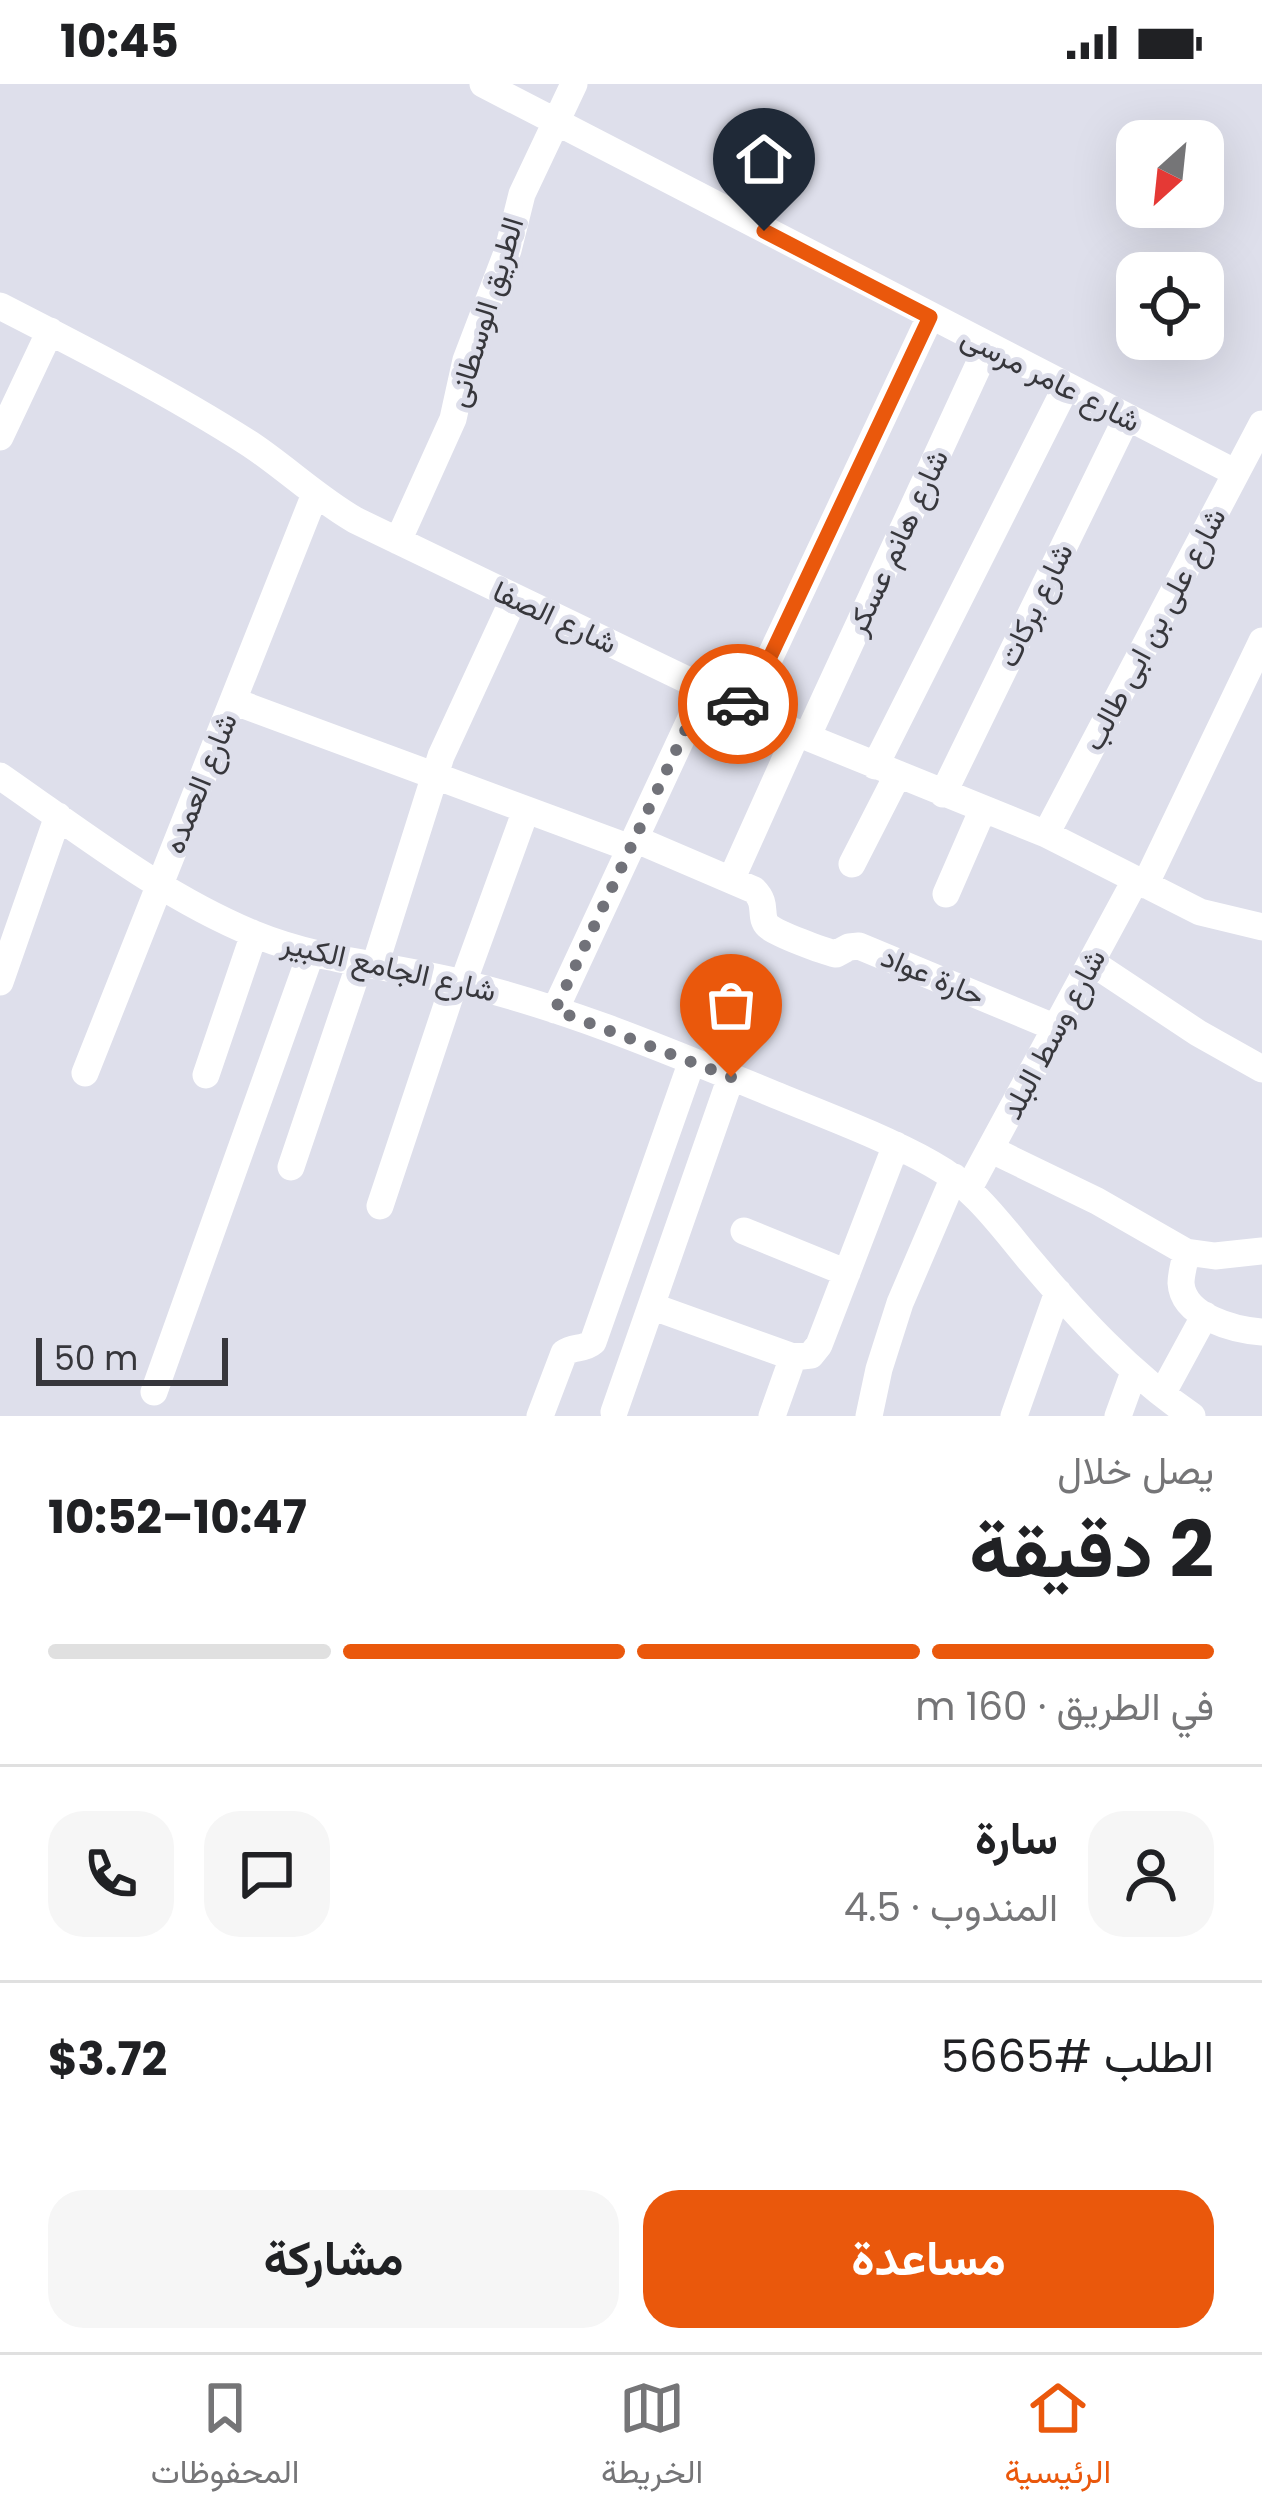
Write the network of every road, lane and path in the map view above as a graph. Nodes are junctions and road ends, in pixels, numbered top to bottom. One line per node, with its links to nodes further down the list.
1 (483, 84): 3 (street, شارع عامر مرسى)
2 (574, 84): 3 (street, الطريق الوسطانى)
3 (556, 123): 5 (street, شارع عامر مرسى); 14 (street, الطريق الوسطانى)
4 (0, 306): 6 (street, شارع الصفا)
5 (930, 317): 7 (street, شارع عامر مرسى); 19 (street)
6 (50, 331): 11 (street); 13 (street, شارع الصفا)
7 (987, 346): 8 (street, شارع عامر مرسى); 20 (street, شارع هانم عسكر)
8 (1066, 387): 9 (street, شارع عامر مرسى); 21 (street)
9 (1127, 417): 12 (street, شارع عامر مرسى); 24 (street, شارع بركات)
10 (1262, 424): 12 (street, شارع على بن ابى طالب)
11 (0, 437)
12 (1236, 473): 28 (street, شارع على بن ابى طالب)
13 (315, 494): 14 (street, شارع الصفا); 18 (street, شارع العمده)
14 (398, 541): 15 (street, شارع الصفا)
15 (514, 598): 17 (street, شارع الصفا); 23 (street)
16 (1262, 640): 32 (street, شارع وسط البلد)
17 (705, 688): 19 (street, شارع الصفا); 29 (street)
18 (233, 701): 23 (street, حارة عواد); 33 (street, شارع العمده)
19 (746, 708): 20 (street, شارع الصفا)
20 (802, 735): 21 (street, شارع الصفا); 31 (street, شارع هانم عسكر)
21 (886, 770): 24 (street, شارع الصفا); 30 (street)
22 (0, 776): 27 (street, شارع الجامع الكبير)
23 (435, 777): 26 (street, حارة عواد); 39 (street)
24 (943, 794): 25 (street, شارع الصفا)
25 (983, 809): 28 (street, شارع الصفا); 34 (street)
26 (526, 810): 29 (street, حارة عواد); 41 (street)
27 (58, 817): 33 (street, شارع الجامع الكبير); 40 (street)
28 (1046, 834): 32 (street, شارع الصفا)
29 (632, 844): 31 (street, حارة عواد); 42 (street)
30 (852, 864)
31 (731, 880): 43 (street, حارة عواد)
32 (1140, 882): 35 (street, شارع الصفا); 38 (street, شارع وسط البلد)
33 (159, 884): 36 (street, شارع الجامع الكبير); 46 (street, شارع العمده)
34 (946, 894)
35 (1262, 927)
36 (254, 934): 37 (street, شارع الجامع الكبير); 47 (street)
37 (311, 953): 39 (street, شارع الجامع الكبير); 64 (street)
38 (1091, 962): 43 (street, شارع وسط البلد); 45 (street)
39 (368, 964): 41 (street, شارع الجامع الكبير); 51 (street)
40 (0, 982)
41 (459, 982): 42 (street, شارع الجامع الكبير); 53 (street)
42 (555, 1010): 44 (street, شارع الجامع الكبير)
43 (1056, 1028): 50 (street, شارع وسط البلد)
44 (692, 1061): 48 (street, شارع الجامع الكبير); 67 (street)
45 (1262, 1069)
46 (85, 1073)
47 (206, 1075)
48 (731, 1077): 49 (street, شارع الجامع الكبير); 59 (street)
49 (896, 1145): 52 (street, شارع الجامع الكبير); 57 (street)
50 (990, 1149): 52 (street, شارع وسط البلد); 56 (street)
51 (291, 1167)
52 (962, 1183): 58 (street, شارع الجامع الكبير); 69 (street, شارع وسط البلد)
53 (380, 1206)
54 (743, 1231): 57 (street)
55 (1262, 1251): 56 (street)
56 (1186, 1252): 60 (street)
57 (847, 1273): 62 (street)
58 (1058, 1292): 63 (street, شارع الجامع الكبير); 70 (street)
59 (651, 1306): 62 (street); 66 (street)
60 (1205, 1316): 61 (street); 65 (street)
61 (1262, 1332)
62 (793, 1358): 68 (street)
63 (1134, 1372): 65 (street, شارع الجامع الكبير); 71 (street)
64 (154, 1392)
65 (1162, 1394): 72 (street, شارع الجامع الكبير)
66 (614, 1412)
67 (540, 1416)
68 (772, 1416)
69 (868, 1416)
70 (1014, 1416)
71 (1118, 1416)
72 (1192, 1416)

